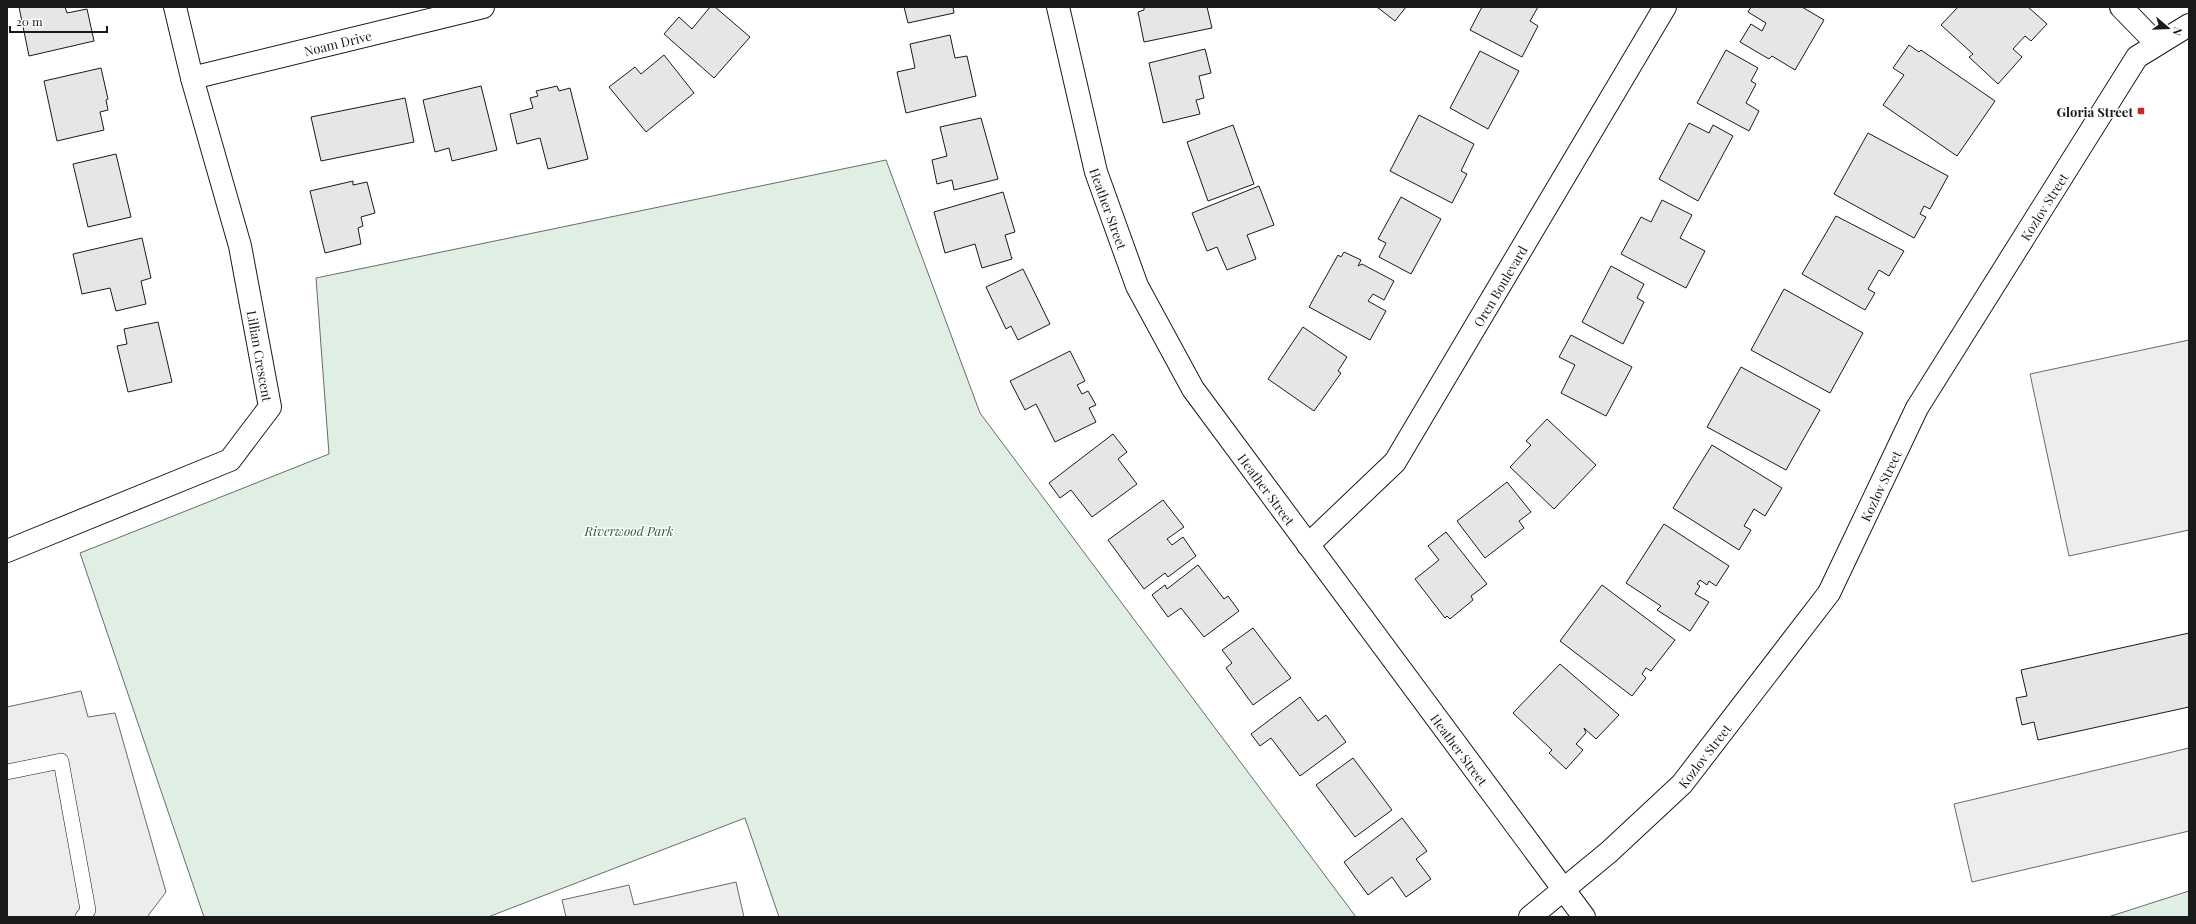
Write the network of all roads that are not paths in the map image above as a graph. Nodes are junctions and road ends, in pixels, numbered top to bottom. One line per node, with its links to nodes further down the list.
1 (175, 7): 8 (street, Lillian Crescent)
2 (483, 7): 8 (street, Noam Drive)
3 (1058, 7): 9 (street, Heather Street)
4 (1665, 7): 9 (street, Oren Boulevard)
5 (2121, 7): 7 (street)
6 (2189, 25): 7 (street, Kozlov Street)
7 (2157, 44): 12 (street, Kozlov Street)
8 (192, 78): 10 (street, Lillian Crescent)
9 (1308, 545): 12 (street, Heather Street)
10 (7, 551)
11 (7, 772): 13 (lane)
12 (1564, 889): 14 (street, Kozlov Street); 15 (street, Heather Street)
13 (83, 917)
14 (1530, 917)
15 (1584, 917)

